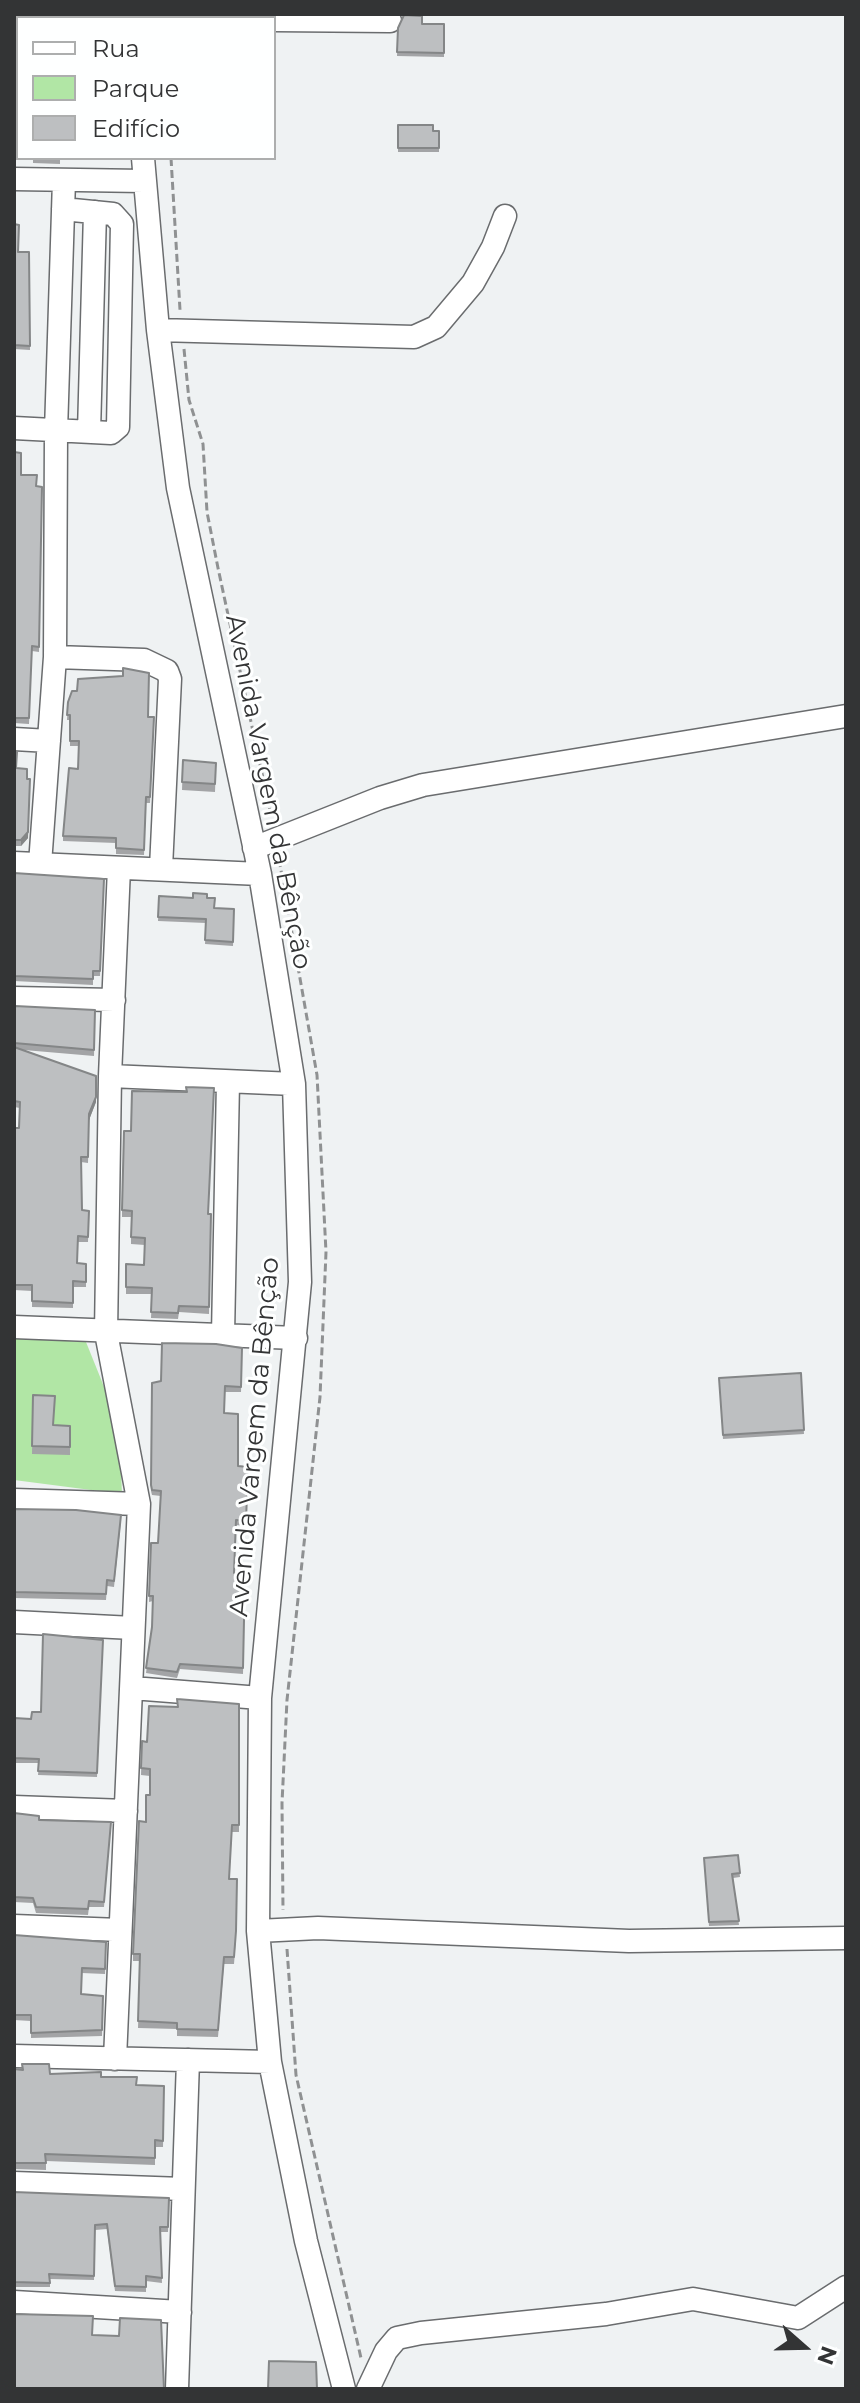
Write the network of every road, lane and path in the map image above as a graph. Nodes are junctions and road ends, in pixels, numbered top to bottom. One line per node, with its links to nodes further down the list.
1 (14, 14): 4 (street)
2 (276, 20): 3 (street)
3 (390, 21)
4 (14, 30)
5 (143, 160): 8 (street, Avenida Vargem da Bênção)
6 (14, 179): 7 (street)
7 (64, 180): 8 (street); 9 (street)
8 (143, 181): 11 (street, Avenida Vargem da Bênção)
9 (63, 209): 13 (street); 13 (street)
10 (505, 216): 11 (street)
11 (158, 330): 18 (street, Avenida Vargem da Bênção)
12 (14, 428): 13 (street)
13 (56, 431): 14 (street)
14 (55, 657): 17 (street); 22 (street)
15 (846, 716): 18 (street)
16 (14, 739): 17 (street)
17 (49, 741): 20 (street)
18 (254, 848): 23 (street, Avenida Vargem da Bênção)
19 (14, 863): 20 (street)
20 (40, 864): 21 (street)
21 (119, 868): 22 (street); 25 (street)
22 (161, 868): 23 (street)
23 (260, 874): 28 (street, Avenida Vargem da Bênção)
24 (14, 998): 25 (street)
25 (114, 1000): 26 (street)
26 (110, 1076): 27 (street); 30 (street)
27 (228, 1082): 28 (street); 31 (street)
28 (294, 1084): 32 (street, Avenida Vargem da Bênção)
29 (14, 1327): 30 (street)
30 (106, 1333): 31 (street); 34 (street)
31 (223, 1335): 32 (street)
32 (296, 1338): 38 (street, Avenida Vargem da Bênção)
33 (14, 1500): 34 (street)
34 (139, 1504): 36 (street)
35 (14, 1622): 36 (street)
36 (133, 1628): 37 (street)
37 (132, 1688): 38 (street); 40 (street)
38 (260, 1698): 43 (street, Avenida Vargem da Bênção)
39 (14, 1807): 40 (street)
40 (126, 1811): 42 (street)
41 (14, 1926): 42 (street)
42 (120, 1930): 46 (street)
43 (258, 1931): 44 (street); 48 (street, Avenida Vargem da Bênção)
44 (846, 1938)
45 (14, 2056): 46 (street)
46 (115, 2059): 47 (street)
47 (188, 2060): 48 (street); 50 (street)
48 (270, 2062): 55 (street, Avenida Vargem da Bênção)
49 (14, 2183): 50 (street)
50 (183, 2189): 53 (street)
51 (846, 2287): 56 (street)
52 (14, 2302): 53 (street)
53 (180, 2312): 54 (street)
54 (177, 2389)
55 (344, 2389)
56 (368, 2389)

